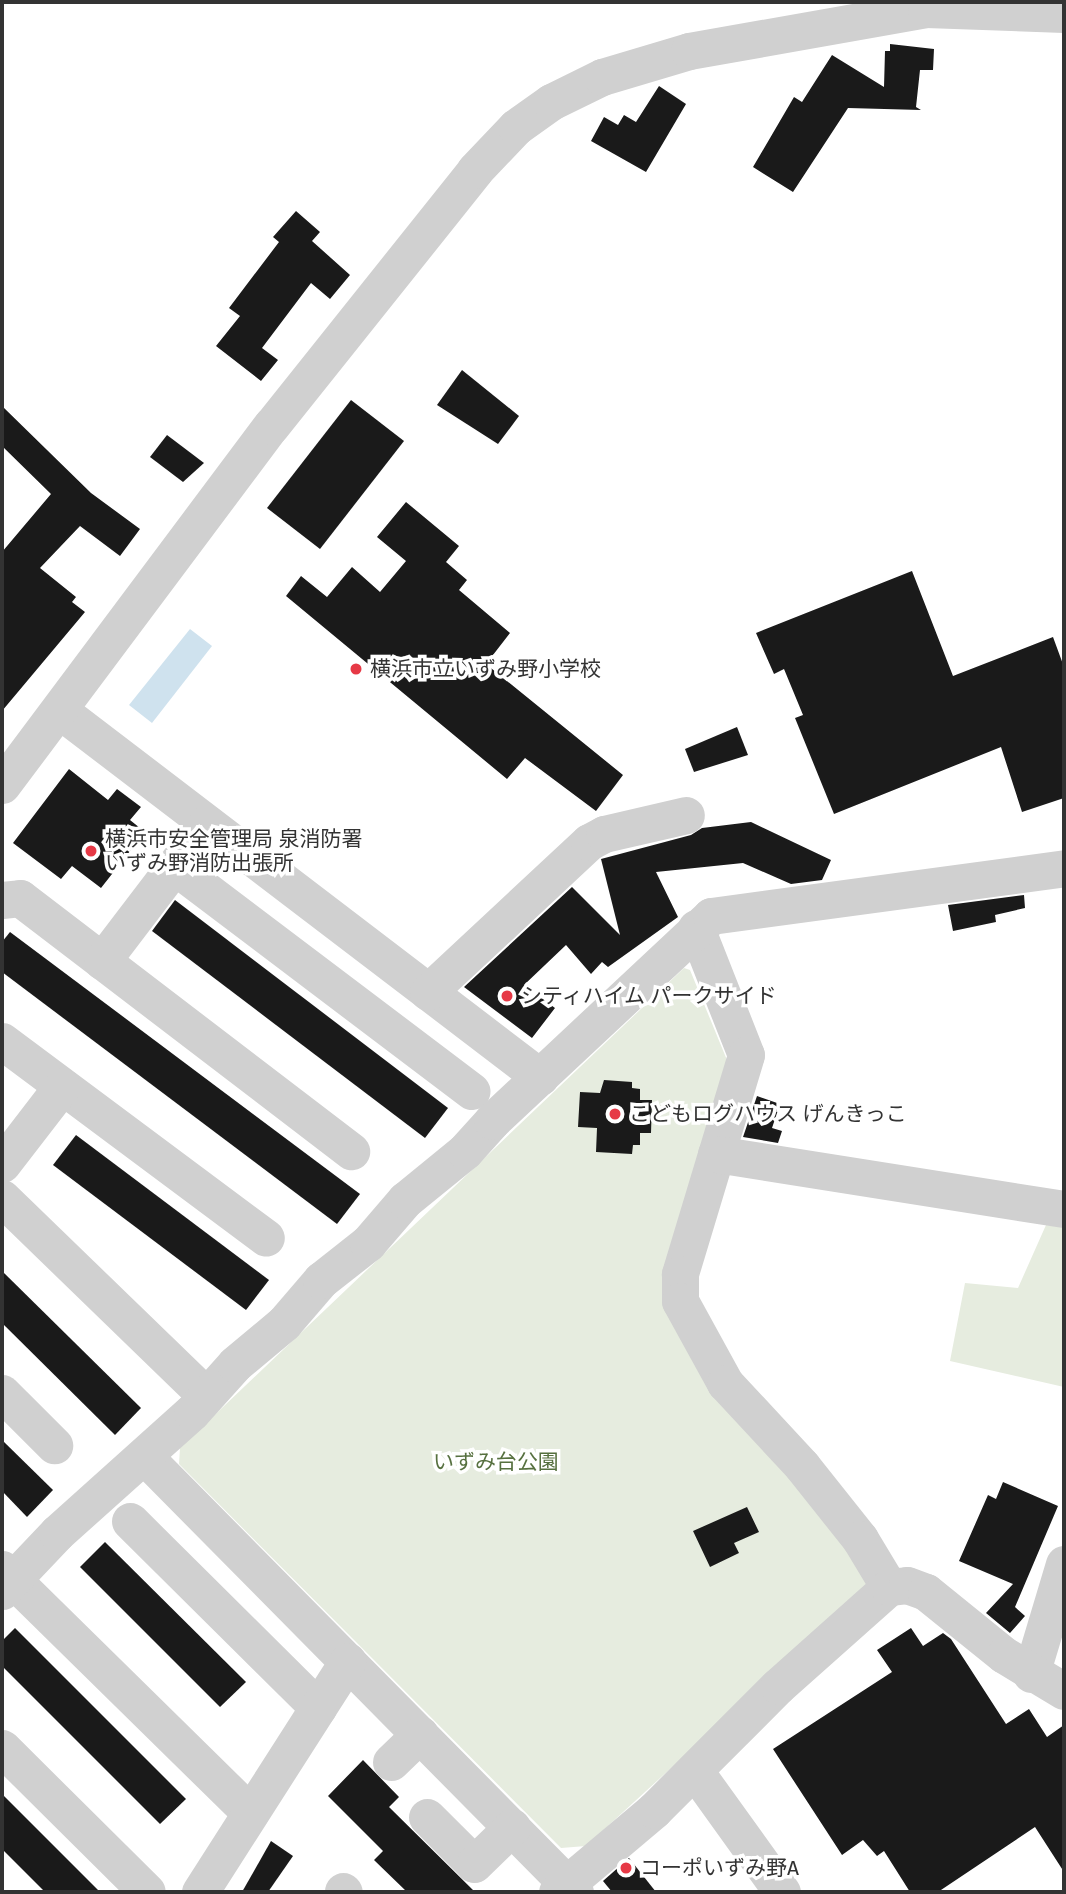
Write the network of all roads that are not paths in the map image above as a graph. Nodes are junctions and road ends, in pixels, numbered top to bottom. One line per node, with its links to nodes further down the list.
1 (924, 5): 2 (street); 3 (street)
2 (1064, 14)
3 (59, 710): 4 (street); 6 (street)
4 (7, 765)
5 (686, 815): 12 (street)
6 (207, 823): 7 (street); 12 (street)
7 (174, 866): 11 (street); 13 (street)
8 (1064, 867): 10 (street)
9 (2, 900): 11 (street)
10 (696, 928): 15 (street); 19 (street)
11 (102, 961): 18 (street)
12 (429, 993): 13 (street); 15 (street)
13 (397, 1035): 17 (street)
14 (2, 1041): 16 (street)
15 (540, 1077): 25 (street)
16 (62, 1086): 20 (street); 23 (street)
17 (471, 1091)
18 (351, 1152)
19 (716, 1154): 22 (street); 33 (street)
20 (2, 1164)
21 (2, 1198): 25 (street)
22 (1064, 1209)
23 (266, 1238)
24 (2, 1394): 26 (street)
25 (206, 1396): 27 (street)
26 (54, 1445)
27 (145, 1456): 29 (street); 32 (street)
28 (131, 1521): 30 (street)
29 (210, 1522): 30 (street); 34 (street)
30 (170, 1561): 37 (street)
31 (1064, 1564): 35 (street)
32 (6, 1580): 42 (street)
33 (889, 1587): 35 (street); 41 (street)
34 (348, 1661): 37 (street); 38 (street)
35 (1031, 1674): 36 (street)
36 (1064, 1691)
37 (318, 1708): 42 (street)
38 (420, 1734): 40 (street); 44 (street)
39 (2, 1748): 46 (street)
40 (391, 1762)
41 (695, 1771): 45 (street); 48 (street)
42 (250, 1814): 47 (street)
43 (427, 1817): 44 (street)
44 (512, 1827): 45 (street)
45 (567, 1889)
46 (147, 1892)
47 (200, 1892)
48 (782, 1892)

